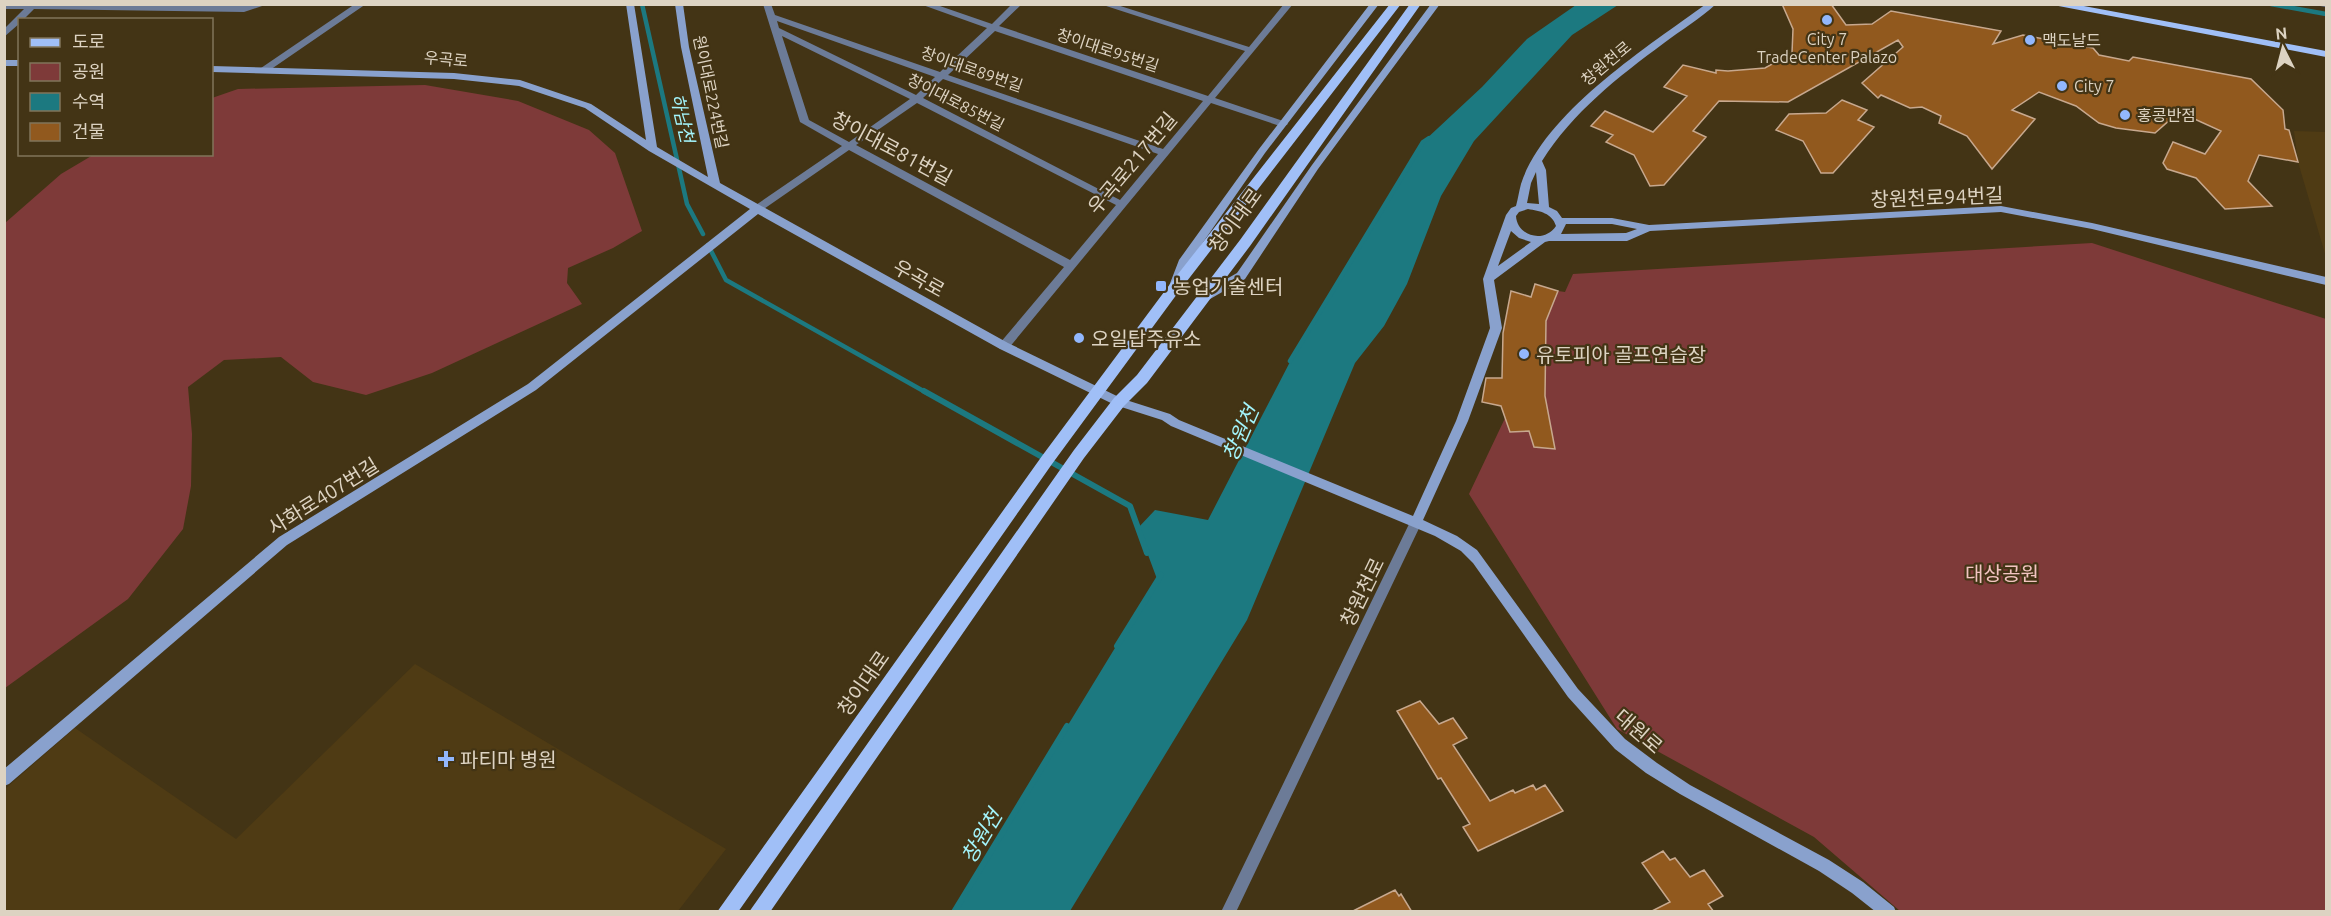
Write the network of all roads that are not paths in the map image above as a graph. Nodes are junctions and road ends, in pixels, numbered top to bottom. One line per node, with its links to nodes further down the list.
1 (264, 4): 17 (street)
2 (362, 4): 27 (street)
3 (630, 4): 33 (street)
4 (679, 4): 36 (street, 원이대로224번길)
5 (767, 4): 18 (street, 창이대로81번길)
6 (924, 4): 21 (street, 창이대로95번길)
7 (1018, 4): 21 (street)
8 (1104, 4): 24 (street)
9 (1375, 4): 31 (street)
10 (1396, 4): 48 (main road, 창이대로)
11 (1416, 4): 49 (main road, 창이대로)
12 (1436, 4): 49 (street)
13 (1712, 4): 35 (street, 창원천로)
14 (2053, 4): 25 (main road)
15 (1288, 5): 24 (street, 우곡로217번길)
16 (4, 6): 17 (street)
17 (33, 6): 19 (street)
18 (770, 16): 22 (street, 창이대로81번길); 28 (street, 창이대로89번길)
19 (21, 18)
20 (18, 20): 23 (street)
21 (993, 28): 28 (street); 30 (street, 창이대로95번길)
22 (776, 30): 29 (street, 창이대로85번길); 32 (street, 창이대로81번길)
23 (4, 34)
24 (1250, 51): 30 (street, 우곡로217번길)
25 (2326, 54)
26 (213, 69): 27 (street, 우곡로)
27 (264, 70): 33 (street, 우곡로)
28 (943, 75): 29 (street); 34 (street, 창이대로89번길)
29 (917, 99): 32 (street); 37 (street, 창이대로85번길)
30 (1209, 99): 31 (street, 창이대로95번길); 34 (street, 우곡로217번길)
31 (1282, 124): 48 (street)
32 (849, 145): 40 (street); 45 (street, 창이대로81번길)
33 (656, 151): 36 (street, 우곡로)
34 (1164, 153): 37 (street, 우곡로217번길)
35 (1537, 161): 38 (street, 창원천로); 39 (street)
36 (710, 182): 40 (street, 우곡로)
37 (1121, 204): 45 (street, 우곡로217번길)
38 (1521, 207): 39 (street); 41 (street)
39 (1544, 208): 42 (street)
40 (757, 209): 50 (street, 우곡로); 54 (street, 사화로407번길)
41 (1510, 220): 44 (street); 46 (street)
42 (1560, 221): 43 (street); 44 (street)
43 (1649, 228): 44 (street); 47 (street, 창원천로94번길)
44 (1545, 239): 46 (street)
45 (1070, 265): 50 (street, 우곡로217번길)
46 (1488, 279): 53 (street, 창원천로)
47 (2326, 281)
48 (1172, 291): 51 (main road, 창이대로)
49 (1204, 296): 52 (main road, 창이대로)
50 (1004, 346): 51 (street, 우곡로)
51 (1099, 391): 52 (street, 우곡로); 55 (main road, 창이대로)
52 (1119, 402): 53 (street, 대원로); 56 (main road, 창이대로)
53 (1416, 522): 57 (street, 창원천로); 58 (street, 대원로)
54 (4, 780)
55 (726, 912)
56 (758, 912)
57 (1228, 912)
58 (1888, 912)

